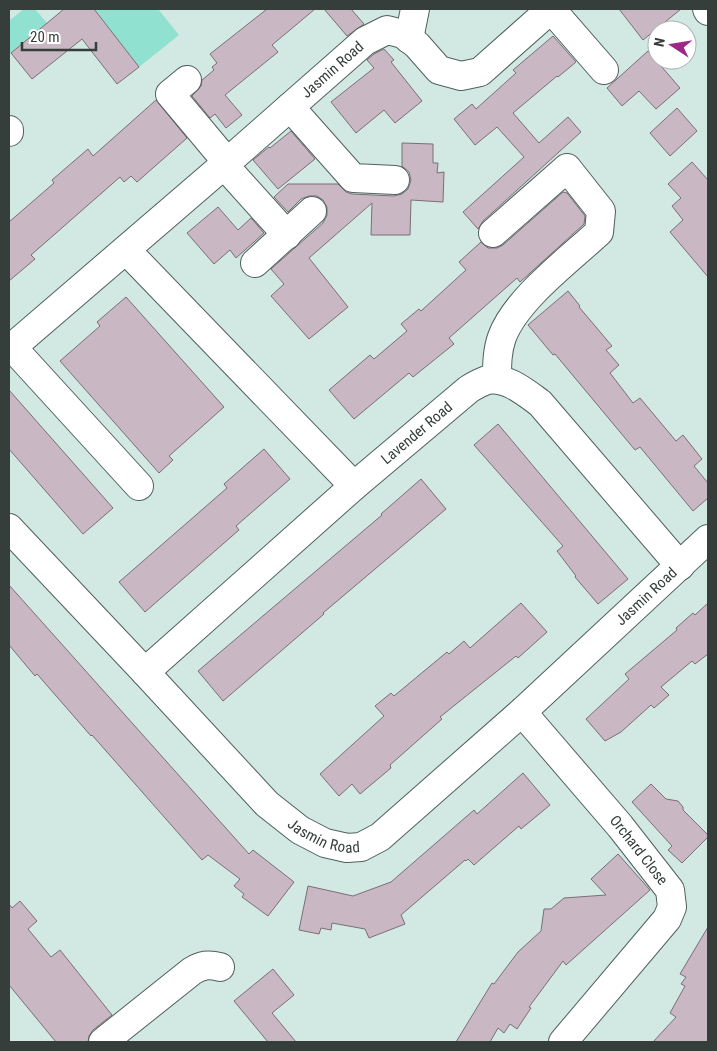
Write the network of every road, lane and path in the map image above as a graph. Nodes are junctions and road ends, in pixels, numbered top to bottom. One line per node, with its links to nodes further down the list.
1 (415, 9): 3 (street)
2 (551, 9): 3 (street, Jasmin Road); 4 (street)
3 (409, 39): 6 (street, Jasmin Road)
4 (604, 70)
5 (187, 80): 7 (street)
6 (290, 107): 7 (street, Jasmin Road); 8 (street)
7 (225, 164): 11 (street); 12 (street, Jasmin Road)
8 (395, 180)
9 (312, 211): 11 (street)
10 (494, 233): 15 (street)
11 (287, 234): 13 (street)
12 (126, 250): 14 (street, Jasmin Road); 17 (street)
13 (255, 263)
14 (11, 348): 16 (street)
15 (497, 379): 17 (street, Lavender Road); 20 (street)
16 (139, 486)
17 (354, 486): 21 (street, Lavender Road)
18 (9, 528): 21 (street, Jasmin Road)
19 (708, 539): 20 (street, Jasmin Road)
20 (680, 566): 22 (street, Jasmin Road)
21 (145, 672): 22 (street, Jasmin Road)
22 (522, 712): 25 (street, Orchard Close)
23 (220, 967): 24 (street)
24 (103, 1042)
25 (563, 1042)

